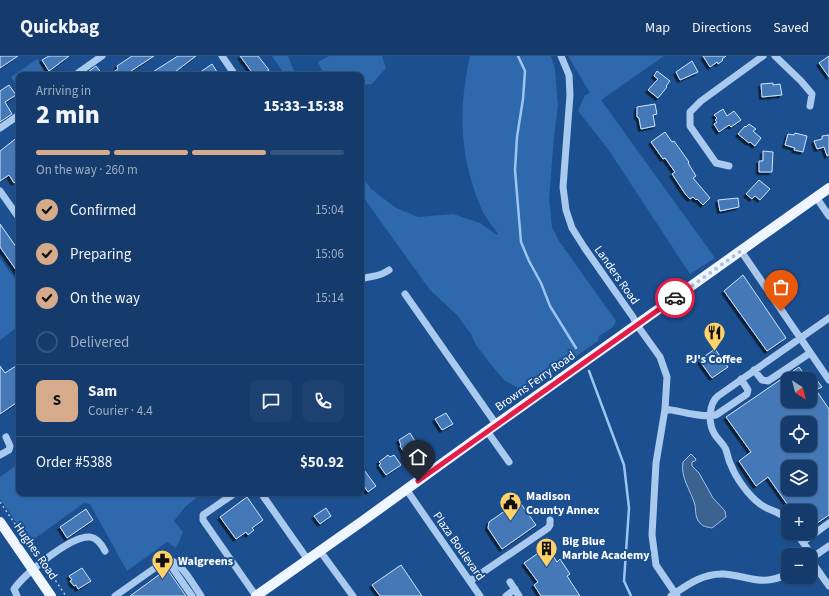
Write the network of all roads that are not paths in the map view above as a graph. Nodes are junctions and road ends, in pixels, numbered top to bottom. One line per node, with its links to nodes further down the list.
1 (102, 56): 6 (street)
2 (222, 56): 7 (street)
3 (561, 56): 22 (street, Landers Road)
4 (763, 56): 11 (street)
5 (775, 56): 8 (street)
6 (79, 72)
7 (233, 72)
8 (810, 106)
9 (16, 117): 10 (street)
10 (0, 128)
11 (729, 166)
12 (829, 188): 14 (main road, Browns Ferry Road)
13 (0, 190): 15 (street)
14 (816, 197): 16 (street); 17 (main road, Browns Ferry Road)
15 (16, 214)
16 (829, 216)
17 (741, 251): 22 (main road, Browns Ferry Road); 23 (street)
18 (389, 270): 19 (street)
19 (364, 278)
20 (405, 294): 30 (street)
21 (829, 318): 23 (street)
22 (636, 325): 28 (street, Landers Road); 30 (main road, Browns Ferry Road)
23 (800, 339): 24 (street); 25 (street)
24 (810, 353): 25 (street); 27 (street)
25 (754, 370): 26 (street)
26 (741, 380): 29 (street); 29 (street)
27 (829, 380)
28 (665, 409): 29 (street); 57 (street, Landers Road)
29 (711, 416): 38 (street)
30 (496, 424): 31 (main road, Browns Ferry Road)
31 (487, 431): 34 (street); 35 (main road, Browns Ferry Road)
32 (6, 438): 33 (street)
33 (0, 455)
34 (509, 462)
35 (406, 489): 46 (main road, Browns Ferry Road); 53 (street, Plaza Boulevard)
36 (231, 496): 63 (street)
37 (263, 496): 48 (street)
38 (781, 514)
39 (550, 520): 53 (street)
40 (0, 522): 50 (main road, Hughes Road)
41 (829, 523): 42 (street)
42 (802, 542): 44 (street)
43 (829, 546): 47 (street)
44 (807, 548)
45 (105, 551): 50 (street)
46 (320, 551): 48 (main road, Browns Ferry Road); 64 (street)
47 (817, 554)
48 (308, 560): 63 (main road, Browns Ferry Road)
49 (166, 561): 60 (street); 61 (street); 62 (street)
50 (33, 569): 58 (street); 59 (main road, Hughes Road)
51 (817, 569): 55 (street)
52 (781, 577): 57 (street)
53 (470, 581): 65 (street, Plaza Boulevard)
54 (510, 582): 56 (street)
55 (829, 586)
56 (515, 589): 66 (street); 67 (street)
57 (674, 595)
58 (17, 596)
59 (51, 596)
60 (115, 596)
61 (192, 596)
62 (201, 596)
63 (256, 596)
64 (353, 596)
65 (480, 596)
66 (506, 596)
67 (520, 596)

